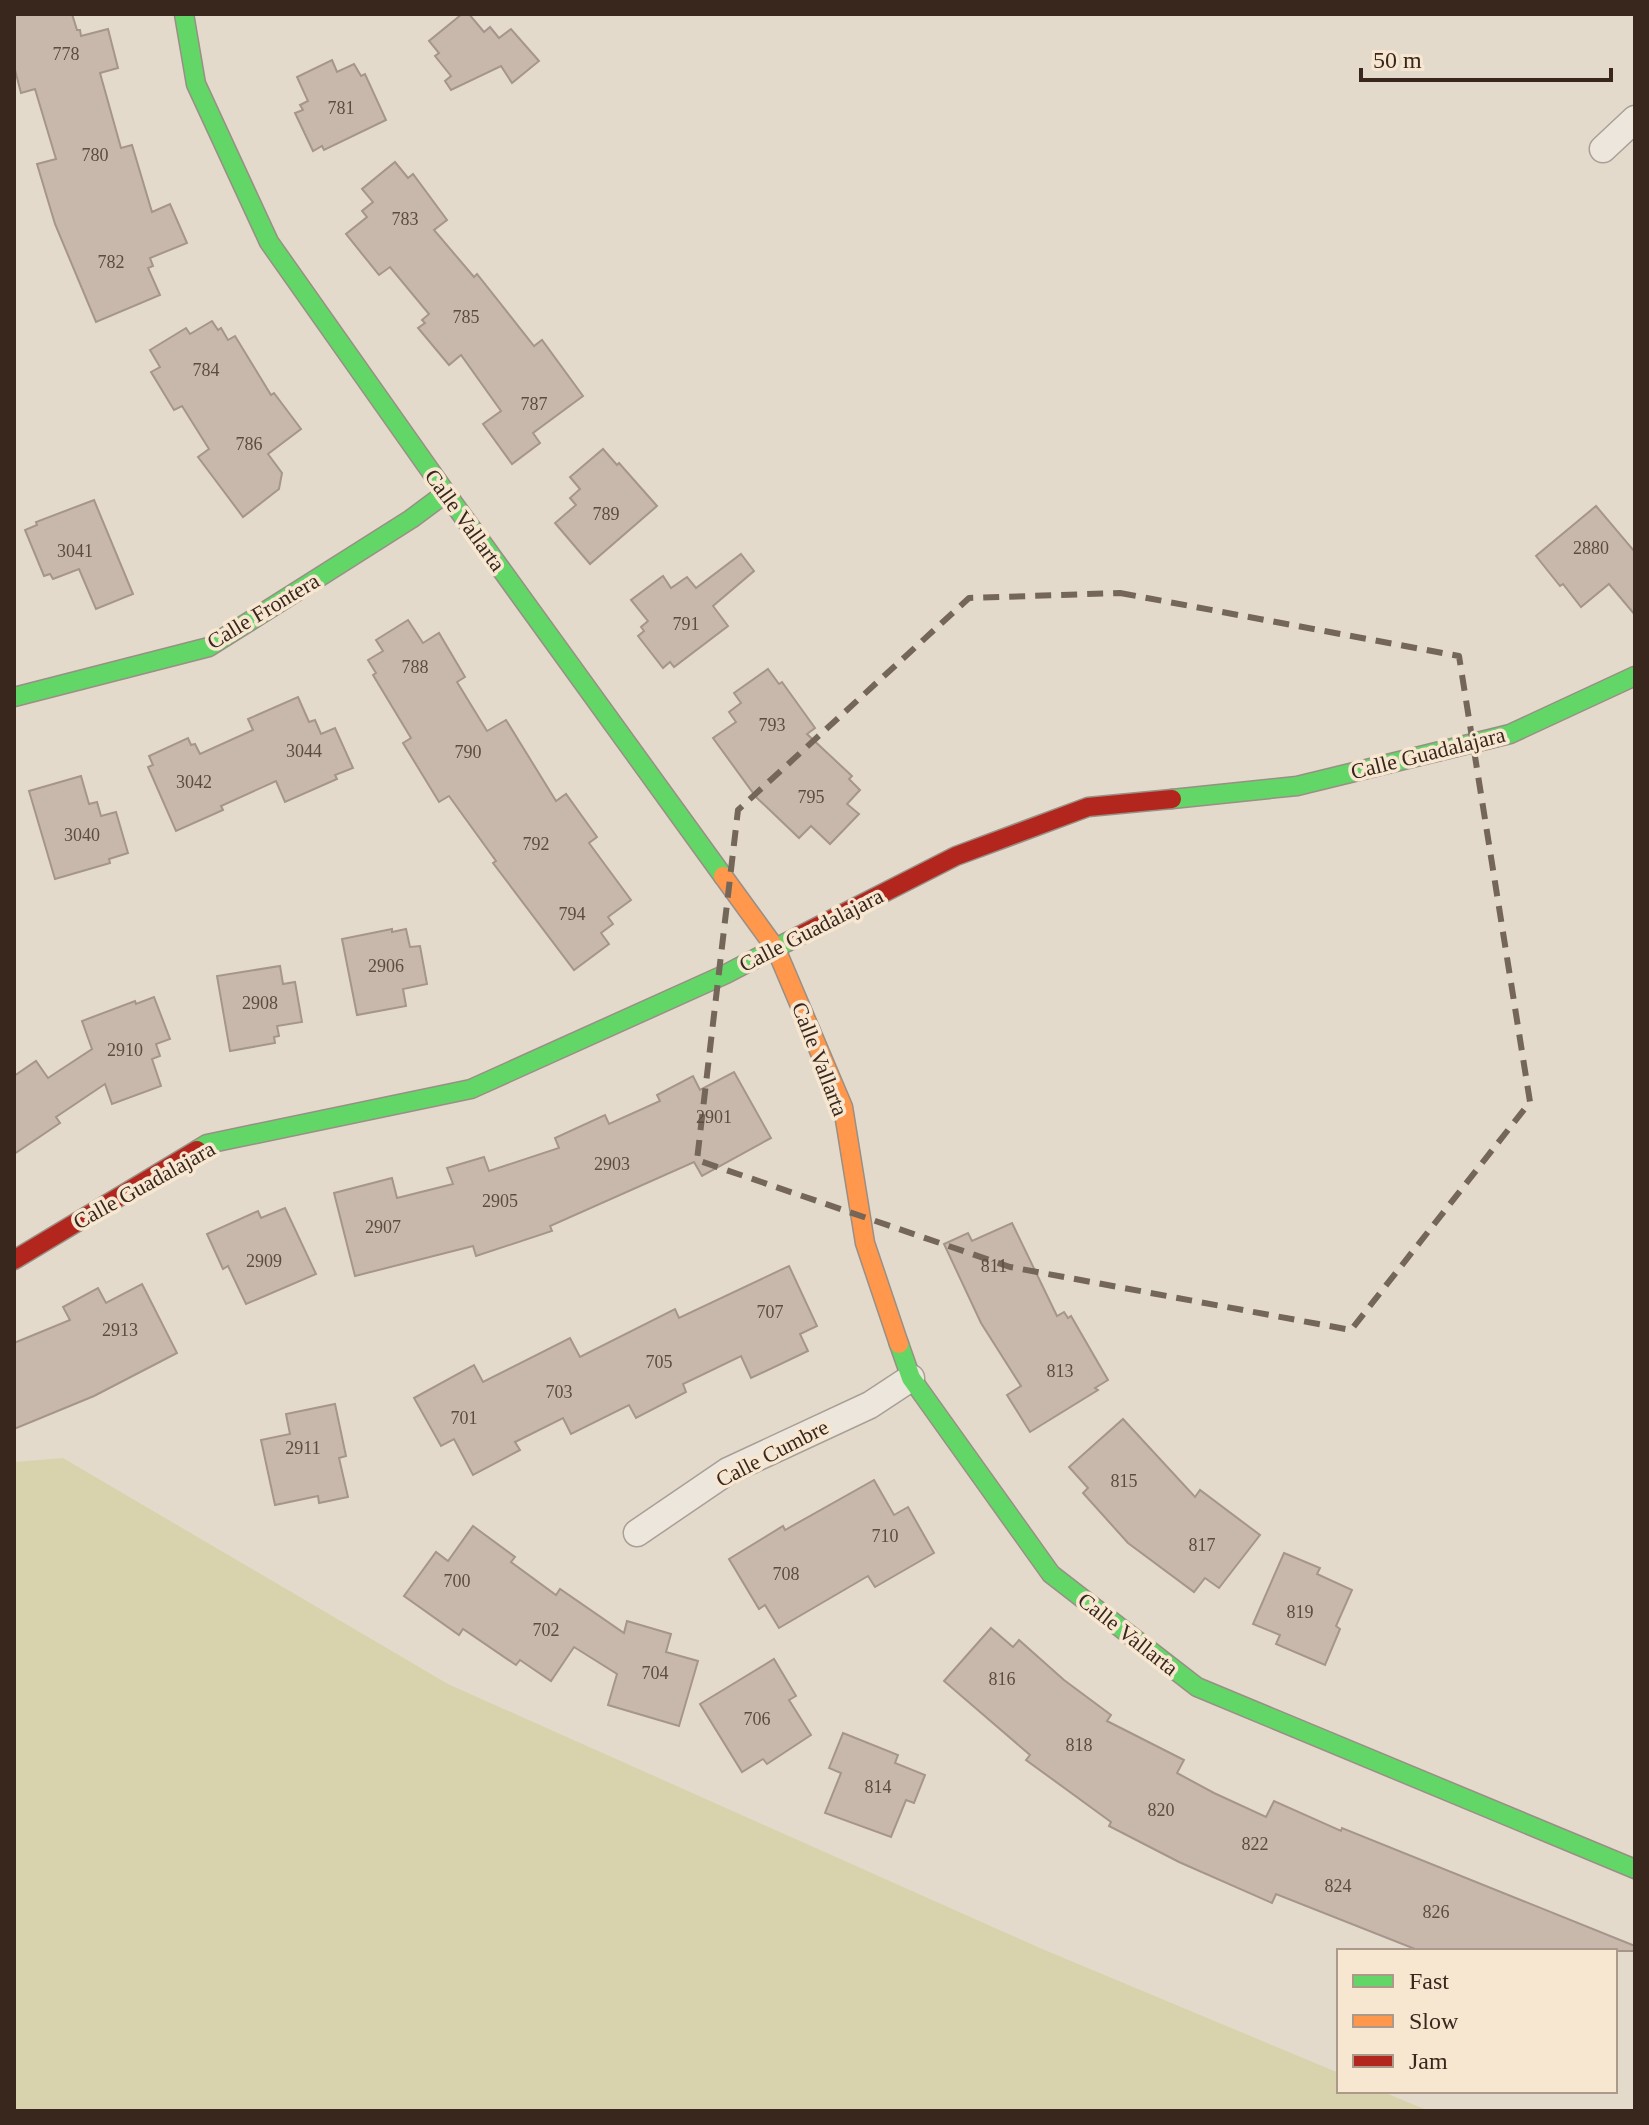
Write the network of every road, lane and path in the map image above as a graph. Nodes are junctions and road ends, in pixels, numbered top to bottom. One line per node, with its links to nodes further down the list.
1 (184, 14): 4 (street, Calle Vallarta)
2 (1635, 119): 3 (street)
3 (1603, 149)
4 (446, 493): 6 (street, Calle Frontera); 7 (street, Calle Vallarta)
5 (1635, 676): 7 (street, Calle Guadalajara)
6 (14, 697)
7 (776, 949): 8 (street, Calle Guadalajara); 9 (street, Calle Vallarta)
8 (14, 1260)
9 (911, 1378): 10 (street, Calle Cumbre); 11 (street, Calle Vallarta)
10 (637, 1533)
11 (1635, 1869)

